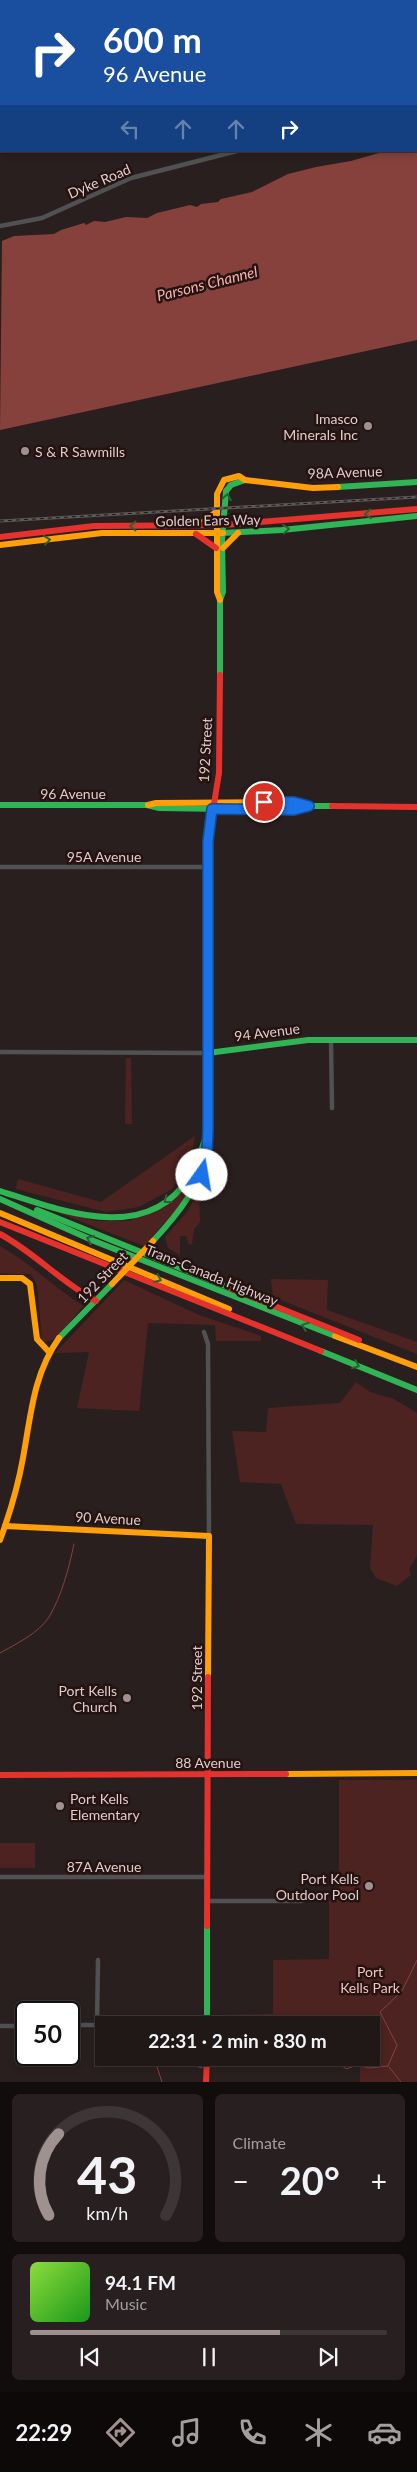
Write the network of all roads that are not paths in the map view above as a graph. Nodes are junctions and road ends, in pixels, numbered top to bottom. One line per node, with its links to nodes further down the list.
1 (233, 152): 2 (street, Dyke Road)
2 (0, 226)
3 (245, 480): 4 (main road, 98A Avenue); 6 (main road, 192 Street); 9 (main road, 192 Street, one-way to 3)
4 (417, 482)
5 (417, 509): 9 (main road, Golden Ears Way, one-way to 9)
6 (217, 511): 8 (main road); 9 (main road, 192 Street)
7 (417, 516): 10 (main road, Golden Ears Way, one-way to 7)
8 (199, 525): 9 (main road, Golden Ears Way); 13 (main road, Golden Ears Way, one-way to 13)
9 (220, 525): 11 (main road, 192 Street)
10 (238, 532): 11 (main road, Golden Ears Way); 15 (main road)
11 (220, 533): 12 (main road, Golden Ears Way); 15 (main road, 192 Street)
12 (196, 534): 14 (main road, Golden Ears Way, one-way to 12); 15 (main road)
13 (0, 537)
14 (0, 545)
15 (220, 548): 17 (main road, 192 Street)
16 (0, 805): 17 (main road, 96 Avenue)
17 (213, 806): 18 (main road, 96 Avenue); 20 (main road, 192 Street)
18 (417, 806)
19 (0, 867): 20 (street, 95A Avenue)
20 (208, 867): 24 (main road, 192 Street)
21 (331, 1040): 22 (main road, 94 Avenue); 24 (main road, 94 Avenue); 25 (street)
22 (417, 1040)
23 (0, 1052): 24 (street, 94 Avenue)
24 (208, 1053): 26 (main road, 192 Street)
25 (332, 1108)
26 (208, 1130): 27 (main road, one-way to 27); 33 (main road, 192 Street, bridge)
27 (0, 1191)
28 (0, 1197): 37 (main road, Trans-Canada Highway, one-way to 28)
29 (0, 1214): 35 (main road, Trans-Canada Highway, one-way to 35)
30 (0, 1222): 35 (main road, Trans-Canada Highway)
31 (0, 1234): 33 (main road)
32 (0, 1278): 36 (main road)
33 (96, 1300): 36 (main road, 192 Street)
34 (204, 1332): 40 (street, 192 Street)
35 (311, 1346): 38 (main road, Trans-Canada Highway, one-way to 38)
36 (49, 1352): 39 (main road, 192 Street)
37 (417, 1365)
38 (417, 1390)
39 (5, 1526): 40 (main road, 90 Avenue); 41 (main road, 192 Street)
40 (208, 1536): 44 (main road, 192 Street)
41 (0, 1540)
42 (417, 1773): 44 (main road, 88 Avenue)
43 (0, 1775): 44 (main road, 88 Avenue)
44 (208, 1775): 46 (main road, 192 Street)
45 (0, 1877): 46 (street, 87A Avenue)
46 (208, 1877): 47 (main road, 192 Street)
47 (208, 1901): 48 (street); 51 (main road, 192 Street)
48 (302, 1901)
49 (98, 1960): 50 (street)
50 (97, 2016)
51 (207, 2016)
52 (80, 2025): 53 (street)
53 (95, 2025)
54 (0, 2026): 55 (street)
55 (15, 2026)
56 (207, 2066): 57 (main road)
57 (206, 2082)

